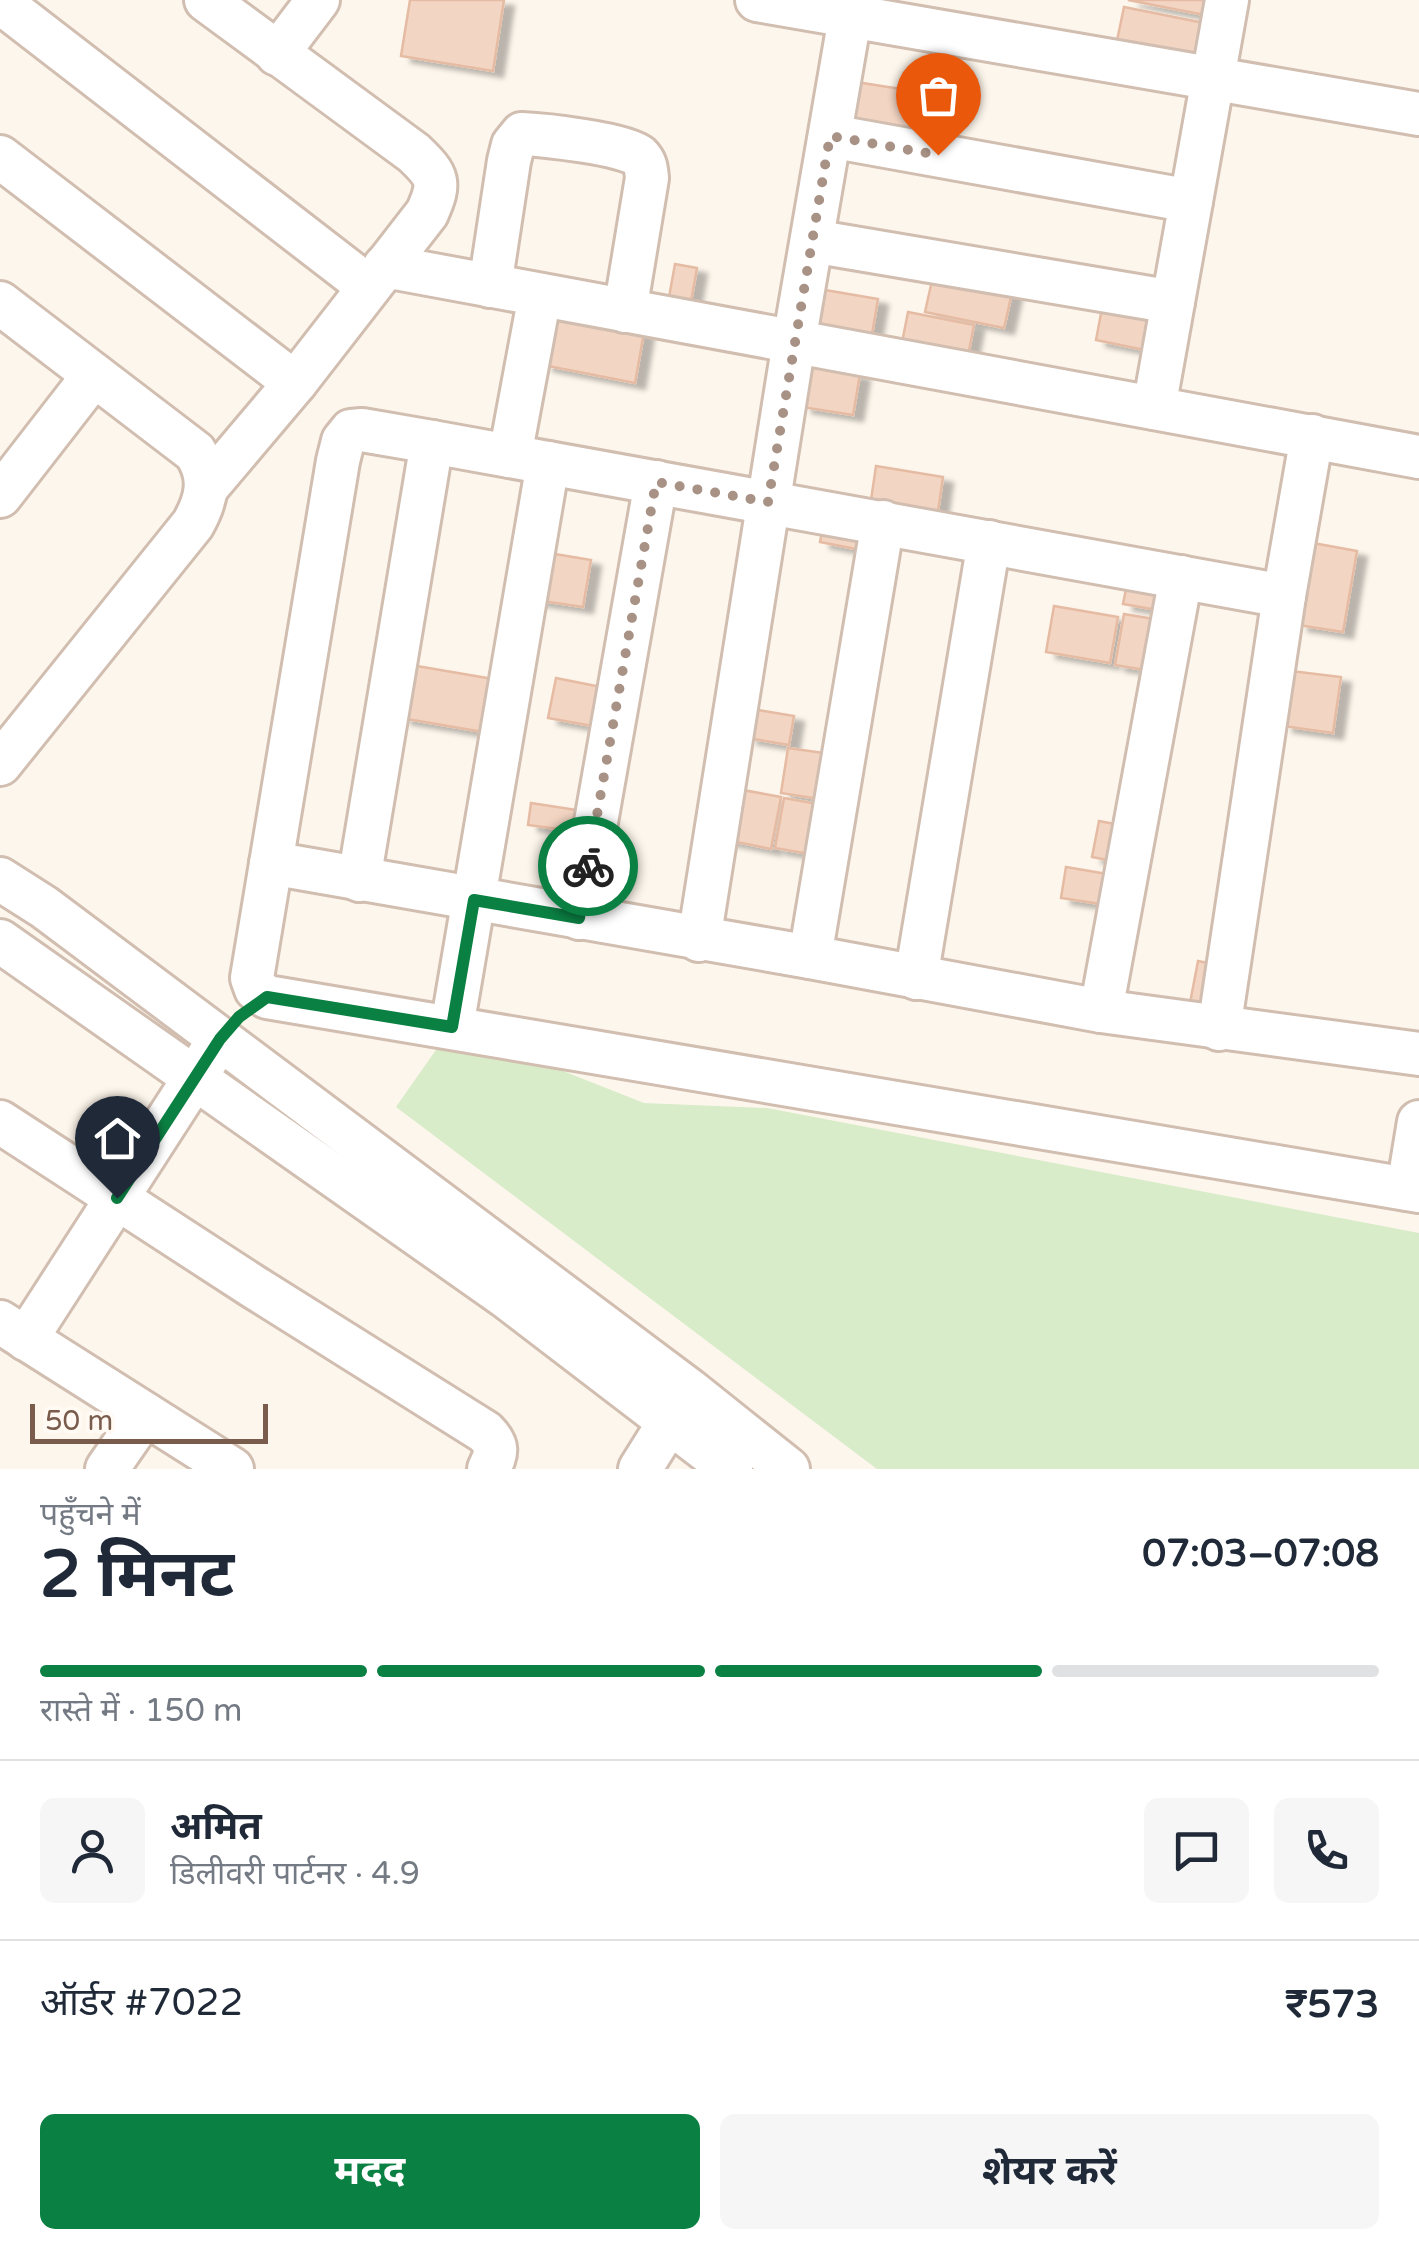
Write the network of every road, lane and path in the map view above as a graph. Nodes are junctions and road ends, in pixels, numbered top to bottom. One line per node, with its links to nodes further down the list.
1 (206, 0): 7 (street)
2 (318, 0): 7 (street)
3 (756, 0): 6 (street)
4 (1227, 0): 8 (street)
5 (0, 2): 14 (street)
6 (852, 8): 8 (street); 10 (street)
7 (277, 54): 14 (street)
8 (1213, 79): 9 (street); 12 (street)
9 (1419, 114)
10 (830, 136): 12 (street); 13 (street)
11 (0, 157): 22 (street)
12 (1191, 201): 17 (street)
13 (812, 241): 17 (street); 20 (street)
14 (377, 277): 15 (street); 22 (street)
15 (490, 286): 16 (street); 19 (street)
16 (540, 295): 19 (street); 27 (street)
17 (1173, 302): 23 (street)
18 (0, 303): 21 (street)
19 (625, 311): 20 (street)
20 (794, 342): 23 (street); 31 (street)
21 (94, 375): 29 (street); 30 (street)
22 (295, 383): 29 (street)
23 (1154, 408): 24 (street)
24 (1312, 436): 26 (street); 35 (street)
25 (432, 442): 27 (street); 37 (street); 39 (street)
26 (1419, 457)
27 (529, 460): 28 (street); 40 (street)
28 (656, 482): 31 (street); 41 (street)
29 (208, 486): 36 (street)
30 (0, 496)
31 (768, 502): 32 (street); 42 (street)
32 (883, 522): 33 (street); 44 (street)
33 (989, 542): 34 (street); 45 (street)
34 (1181, 577): 35 (street); 47 (street)
35 (1284, 596): 49 (street)
36 (7, 741)
37 (271, 864): 39 (street); 46 (street)
38 (0, 879): 50 (street)
39 (359, 880): 40 (street)
40 (474, 900): 41 (street); 48 (street)
41 (579, 918): 42 (street)
42 (699, 940): 44 (street)
43 (0, 941): 52 (street)
44 (810, 957): 45 (street)
45 (916, 978): 47 (street)
46 (267, 997): 48 (street); 50 (street)
47 (1101, 1011): 49 (street)
48 (452, 1027): 55 (street)
49 (1219, 1028): 51 (street)
50 (220, 1039): 52 (street); 58 (street)
51 (1419, 1054)
52 (194, 1077): 56 (street); 58 (street)
53 (0, 1122): 56 (street)
54 (1419, 1122): 55 (street)
55 (1413, 1190)
56 (117, 1198): 57 (street); 63 (street)
57 (13, 1331): 59 (street)
58 (680, 1406): 60 (street); 64 (street)
59 (145, 1414): 61 (street); 62 (street)
60 (730, 1460): 65 (street)
61 (107, 1469)
62 (232, 1469)
63 (489, 1469)
64 (640, 1469)
65 (788, 1469)

